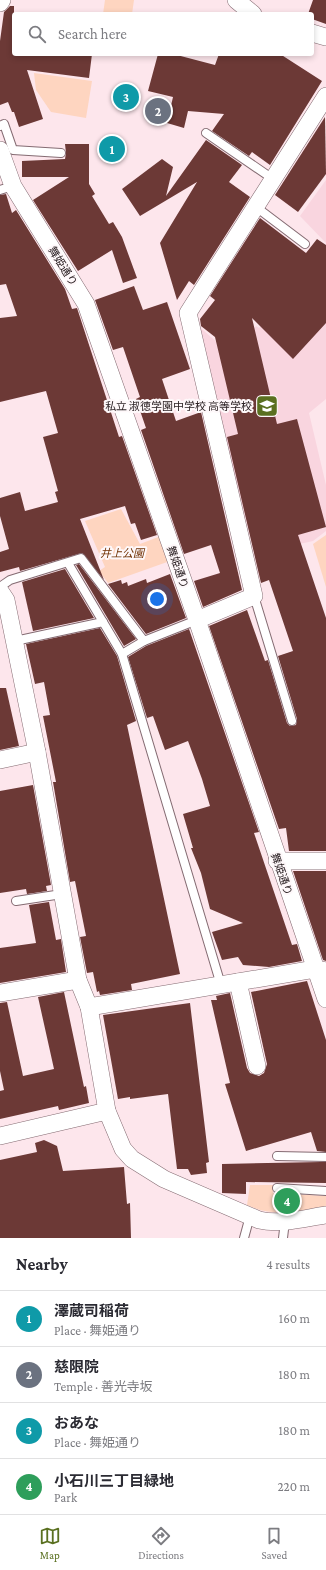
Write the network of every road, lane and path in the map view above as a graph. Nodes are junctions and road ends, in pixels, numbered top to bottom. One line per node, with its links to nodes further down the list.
1 (2, 0): 2 (street)
2 (0, 3)
3 (314, 34): 4 (street)
4 (326, 37)
5 (326, 96): 10 (street)
6 (0, 126): 9 (lane)
7 (206, 133): 10 (lane)
8 (0, 150): 11 (street, 舞姫通り)
9 (61, 153)
10 (273, 179): 12 (street)
11 (6, 188): 18 (street, 舞姫通り)
12 (256, 207): 13 (lane); 17 (street)
13 (304, 244)
14 (68, 563): 15 (lane); 19 (lane); 21 (lane)
15 (0, 586)
16 (0, 591): 20 (street)
17 (254, 596): 18 (street); 23 (lane)
18 (197, 620): 21 (lane); 27 (street, 舞姫通り)
19 (103, 622): 20 (lane); 22 (lane)
20 (15, 641): 24 (street)
21 (144, 642): 22 (lane)
22 (122, 654): 33 (lane)
23 (292, 721)
24 (37, 752): 25 (street); 28 (street)
25 (0, 760)
26 (326, 860): 27 (street)
27 (277, 861): 30 (street, 舞姫通り)
28 (62, 894): 29 (lane); 31 (street)
29 (16, 901)
30 (321, 970): 32 (street); 35 (street, 舞姫通り)
31 (78, 980): 34 (street); 36 (street)
32 (238, 982): 33 (street); 37 (street)
33 (221, 985): 36 (street)
34 (0, 993)
35 (326, 999)
36 (89, 1007): 38 (street)
37 (257, 1066)
38 (108, 1111): 39 (street); 45 (street)
39 (0, 1136)
40 (278, 1156): 41 (lane)
41 (326, 1157)
42 (277, 1188): 43 (lane)
43 (326, 1191)
44 (326, 1215): 46 (street)
45 (250, 1216): 46 (street); 47 (lane)
46 (285, 1221): 48 (lane)
47 (244, 1238)
48 (282, 1238)

